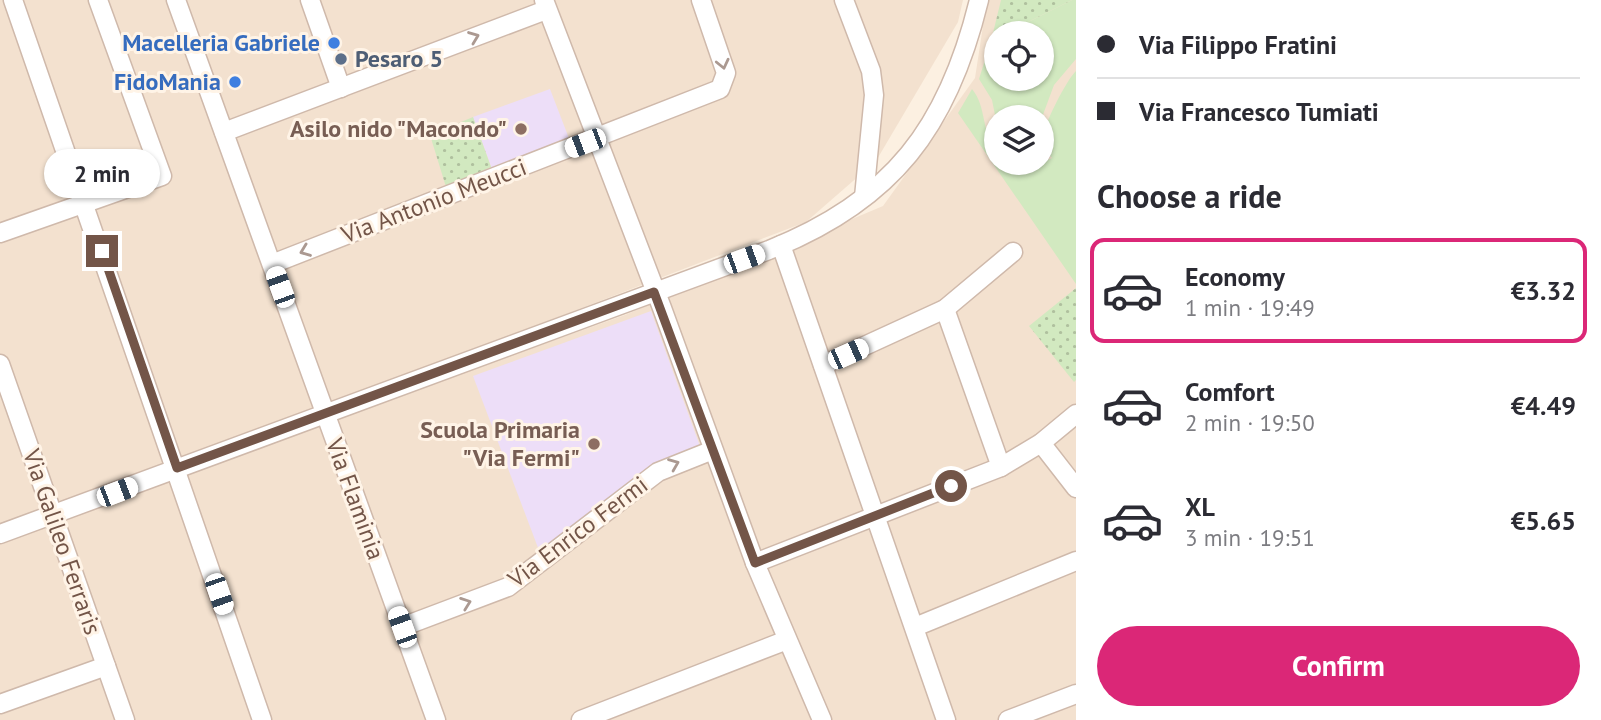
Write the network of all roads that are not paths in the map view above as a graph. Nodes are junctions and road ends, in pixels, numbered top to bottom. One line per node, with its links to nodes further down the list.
1 (13, 0): 13 (street)
2 (98, 0): 13 (street)
3 (176, 0): 10 (street, Via Flaminia)
4 (310, 0): 9 (street)
5 (701, 0): 11 (street, Via Antonio Meucci, one-way to 11)
6 (844, 0): 12 (street)
7 (979, 0): 12 (street)
8 (545, 5): 9 (street, one-way to 8); 11 (street)
9 (341, 88): 10 (street)
10 (223, 132): 17 (street, Via Flaminia)
11 (596, 137): 17 (street, Via Antonio Meucci, one-way to 17); 18 (street)
12 (864, 197): 15 (street)
13 (85, 203): 14 (street); 27 (street)
14 (0, 233)
15 (781, 245): 18 (street); 21 (street)
16 (1013, 252): 19 (street)
17 (272, 264): 22 (street, Via Flaminia)
18 (654, 292): 22 (street); 25 (street)
19 (945, 309): 21 (street); 26 (street)
20 (0, 365): 29 (street, Via Galileo Ferraris)
21 (823, 365): 30 (street)
22 (324, 412): 27 (street); 34 (street, Via Flaminia)
23 (1076, 414): 24 (street)
24 (1041, 443): 26 (street); 28 (street)
25 (713, 450): 33 (street); 34 (street, Via Enrico Fermi, one-way to 25)
26 (1001, 467): 30 (street)
27 (177, 468): 29 (street); 42 (street)
28 (1076, 488)
29 (54, 516): 31 (street); 37 (street, Via Galileo Ferraris)
30 (877, 516): 33 (street); 35 (street)
31 (0, 534)
32 (1076, 561): 35 (street)
33 (755, 563): 36 (street)
34 (402, 627): 40 (street, Via Flaminia)
35 (915, 627): 45 (street)
36 (787, 640): 43 (street); 44 (street)
37 (106, 666): 39 (street); 41 (street, Via Galileo Ferraris)
38 (1076, 694): 46 (street)
39 (0, 704)
40 (432, 719)
41 (124, 720)
42 (262, 720)
43 (581, 720)
44 (822, 720)
45 (946, 720)
46 (1008, 720)

